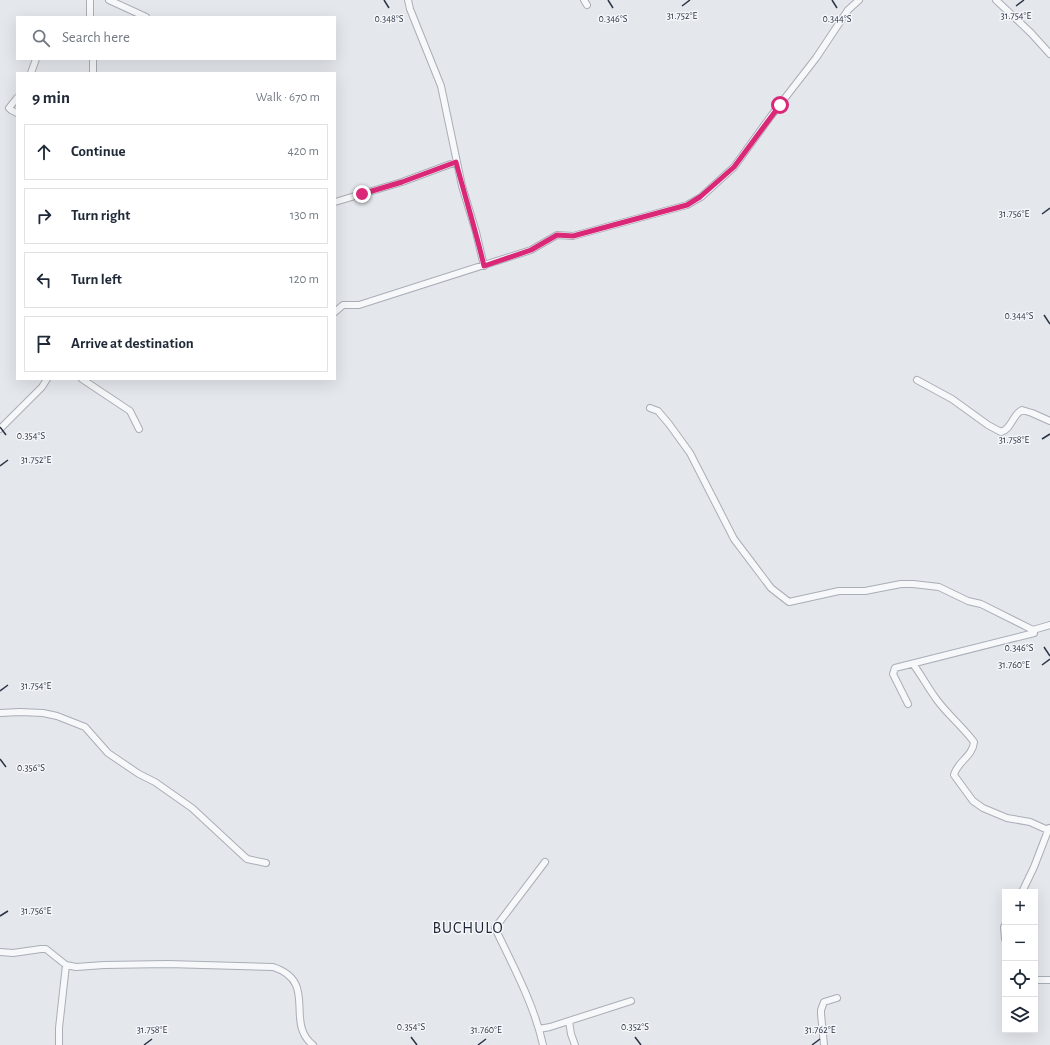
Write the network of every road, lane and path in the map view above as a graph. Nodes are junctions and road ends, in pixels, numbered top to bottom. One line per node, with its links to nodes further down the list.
1 (90, 0): 6 (street)
2 (109, 0): 7 (street)
3 (408, 0): 15 (street)
4 (859, 0): 17 (street)
5 (996, 0): 8 (street)
6 (90, 16)
7 (144, 16)
8 (1050, 54)
9 (36, 60): 11 (street)
10 (93, 60): 12 (street)
11 (31, 72)
12 (93, 72)
13 (16, 99): 14 (street)
14 (16, 112)
15 (456, 162): 16 (street); 17 (street)
16 (336, 202)
17 (484, 266): 18 (street)
18 (336, 311)
19 (46, 380): 24 (street)
20 (84, 380): 25 (street)
21 (916, 380): 23 (street)
22 (650, 408): 27 (street)
23 (1050, 420)
24 (0, 429)
25 (139, 429)
26 (1050, 625): 27 (street)
27 (1033, 630): 28 (street)
28 (913, 664): 29 (street); 31 (street)
29 (908, 704)
30 (0, 713): 33 (street)
31 (1049, 829): 34 (street)
32 (545, 862): 42 (street)
33 (266, 863)
34 (1023, 889)
35 (0, 952): 36 (street)
36 (66, 965): 43 (street); 44 (street)
37 (1038, 980): 38 (street)
38 (1050, 980)
39 (836, 998): 47 (street)
40 (631, 1001): 41 (street)
41 (569, 1021): 42 (street); 46 (street)
42 (539, 1028): 45 (street)
43 (59, 1045)
44 (313, 1045)
45 (543, 1045)
46 (575, 1045)
47 (824, 1045)

